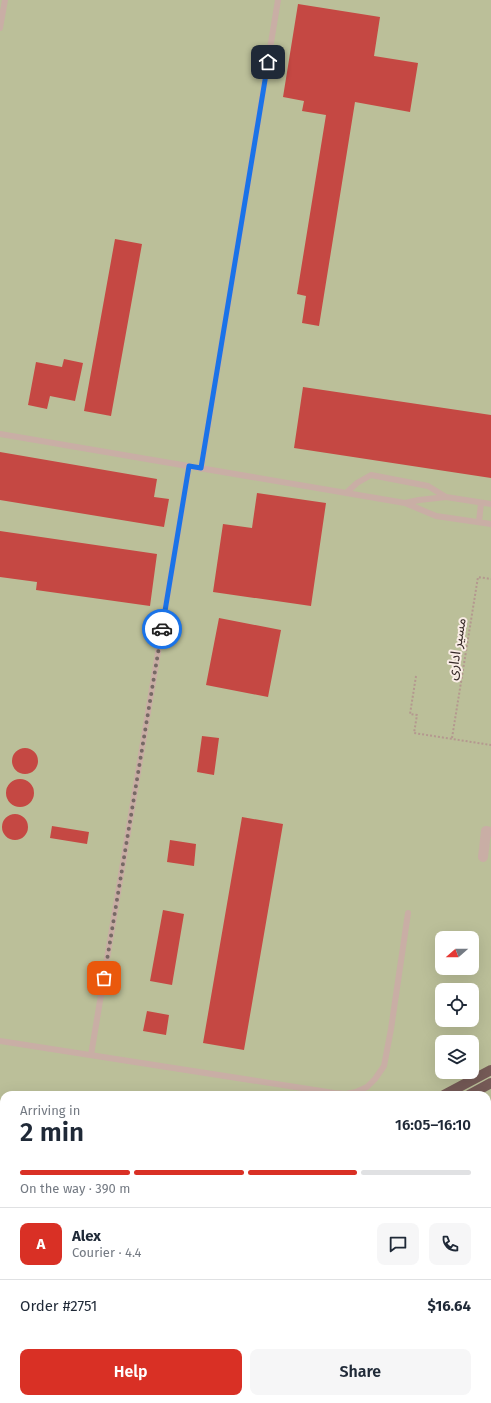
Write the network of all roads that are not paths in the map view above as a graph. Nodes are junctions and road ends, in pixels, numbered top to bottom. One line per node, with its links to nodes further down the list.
1 (5, 0): 3 (lane)
2 (278, 0): 6 (lane)
3 (0, 28)
4 (0, 434): 5 (lane)
5 (189, 466): 6 (lane); 18 (lane)
6 (201, 468): 7 (lane)
7 (346, 493): 8 (lane); 10 (lane)
8 (446, 497): 9 (lane); 10 (lane)
9 (481, 502): 11 (lane); 12 (lane)
10 (405, 504): 12 (lane)
11 (491, 504)
12 (479, 522): 13 (lane)
13 (491, 524)
14 (491, 832): 15 (street)
15 (483, 857)
16 (408, 913): 22 (lane)
17 (0, 1040): 18 (lane)
18 (91, 1055): 21 (lane)
19 (491, 1070): 23 (main road)
20 (491, 1083): 24 (main road)
21 (321, 1091)
22 (358, 1091)
23 (452, 1091)
24 (477, 1091)

